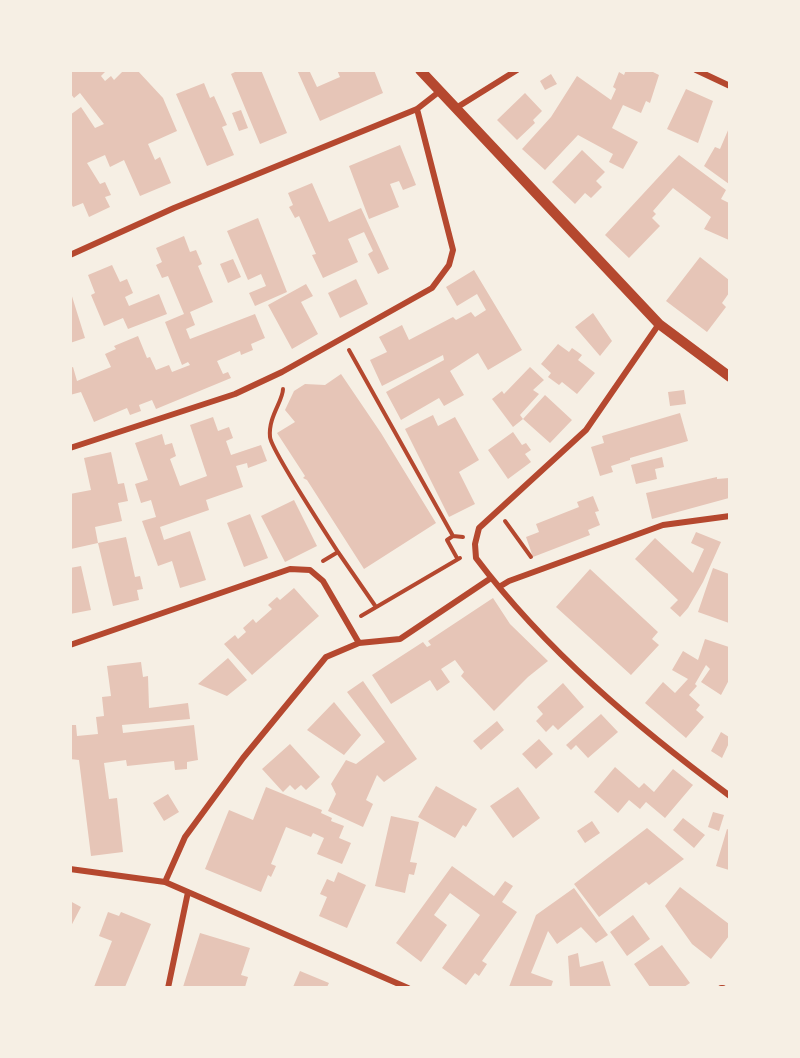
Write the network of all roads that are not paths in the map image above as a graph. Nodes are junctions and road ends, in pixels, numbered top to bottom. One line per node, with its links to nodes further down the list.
1 (420, 70): 5 (street)
2 (517, 70): 6 (street)
3 (696, 70): 4 (street)
4 (729, 86)
5 (440, 91): 6 (street); 7 (street)
6 (456, 108): 9 (street)
7 (417, 109): 8 (street); 11 (street)
8 (70, 255)
9 (659, 324): 10 (street); 13 (street)
10 (729, 377)
11 (70, 448)
12 (729, 516): 14 (street)
13 (491, 578): 14 (street); 15 (street)
14 (499, 587): 17 (street)
15 (359, 643): 16 (street); 19 (street)
16 (70, 645)
17 (729, 796)
18 (70, 869): 19 (street)
19 (165, 882): 20 (street)
20 (188, 892): 21 (street); 22 (street)
21 (168, 987)
22 (408, 987)

